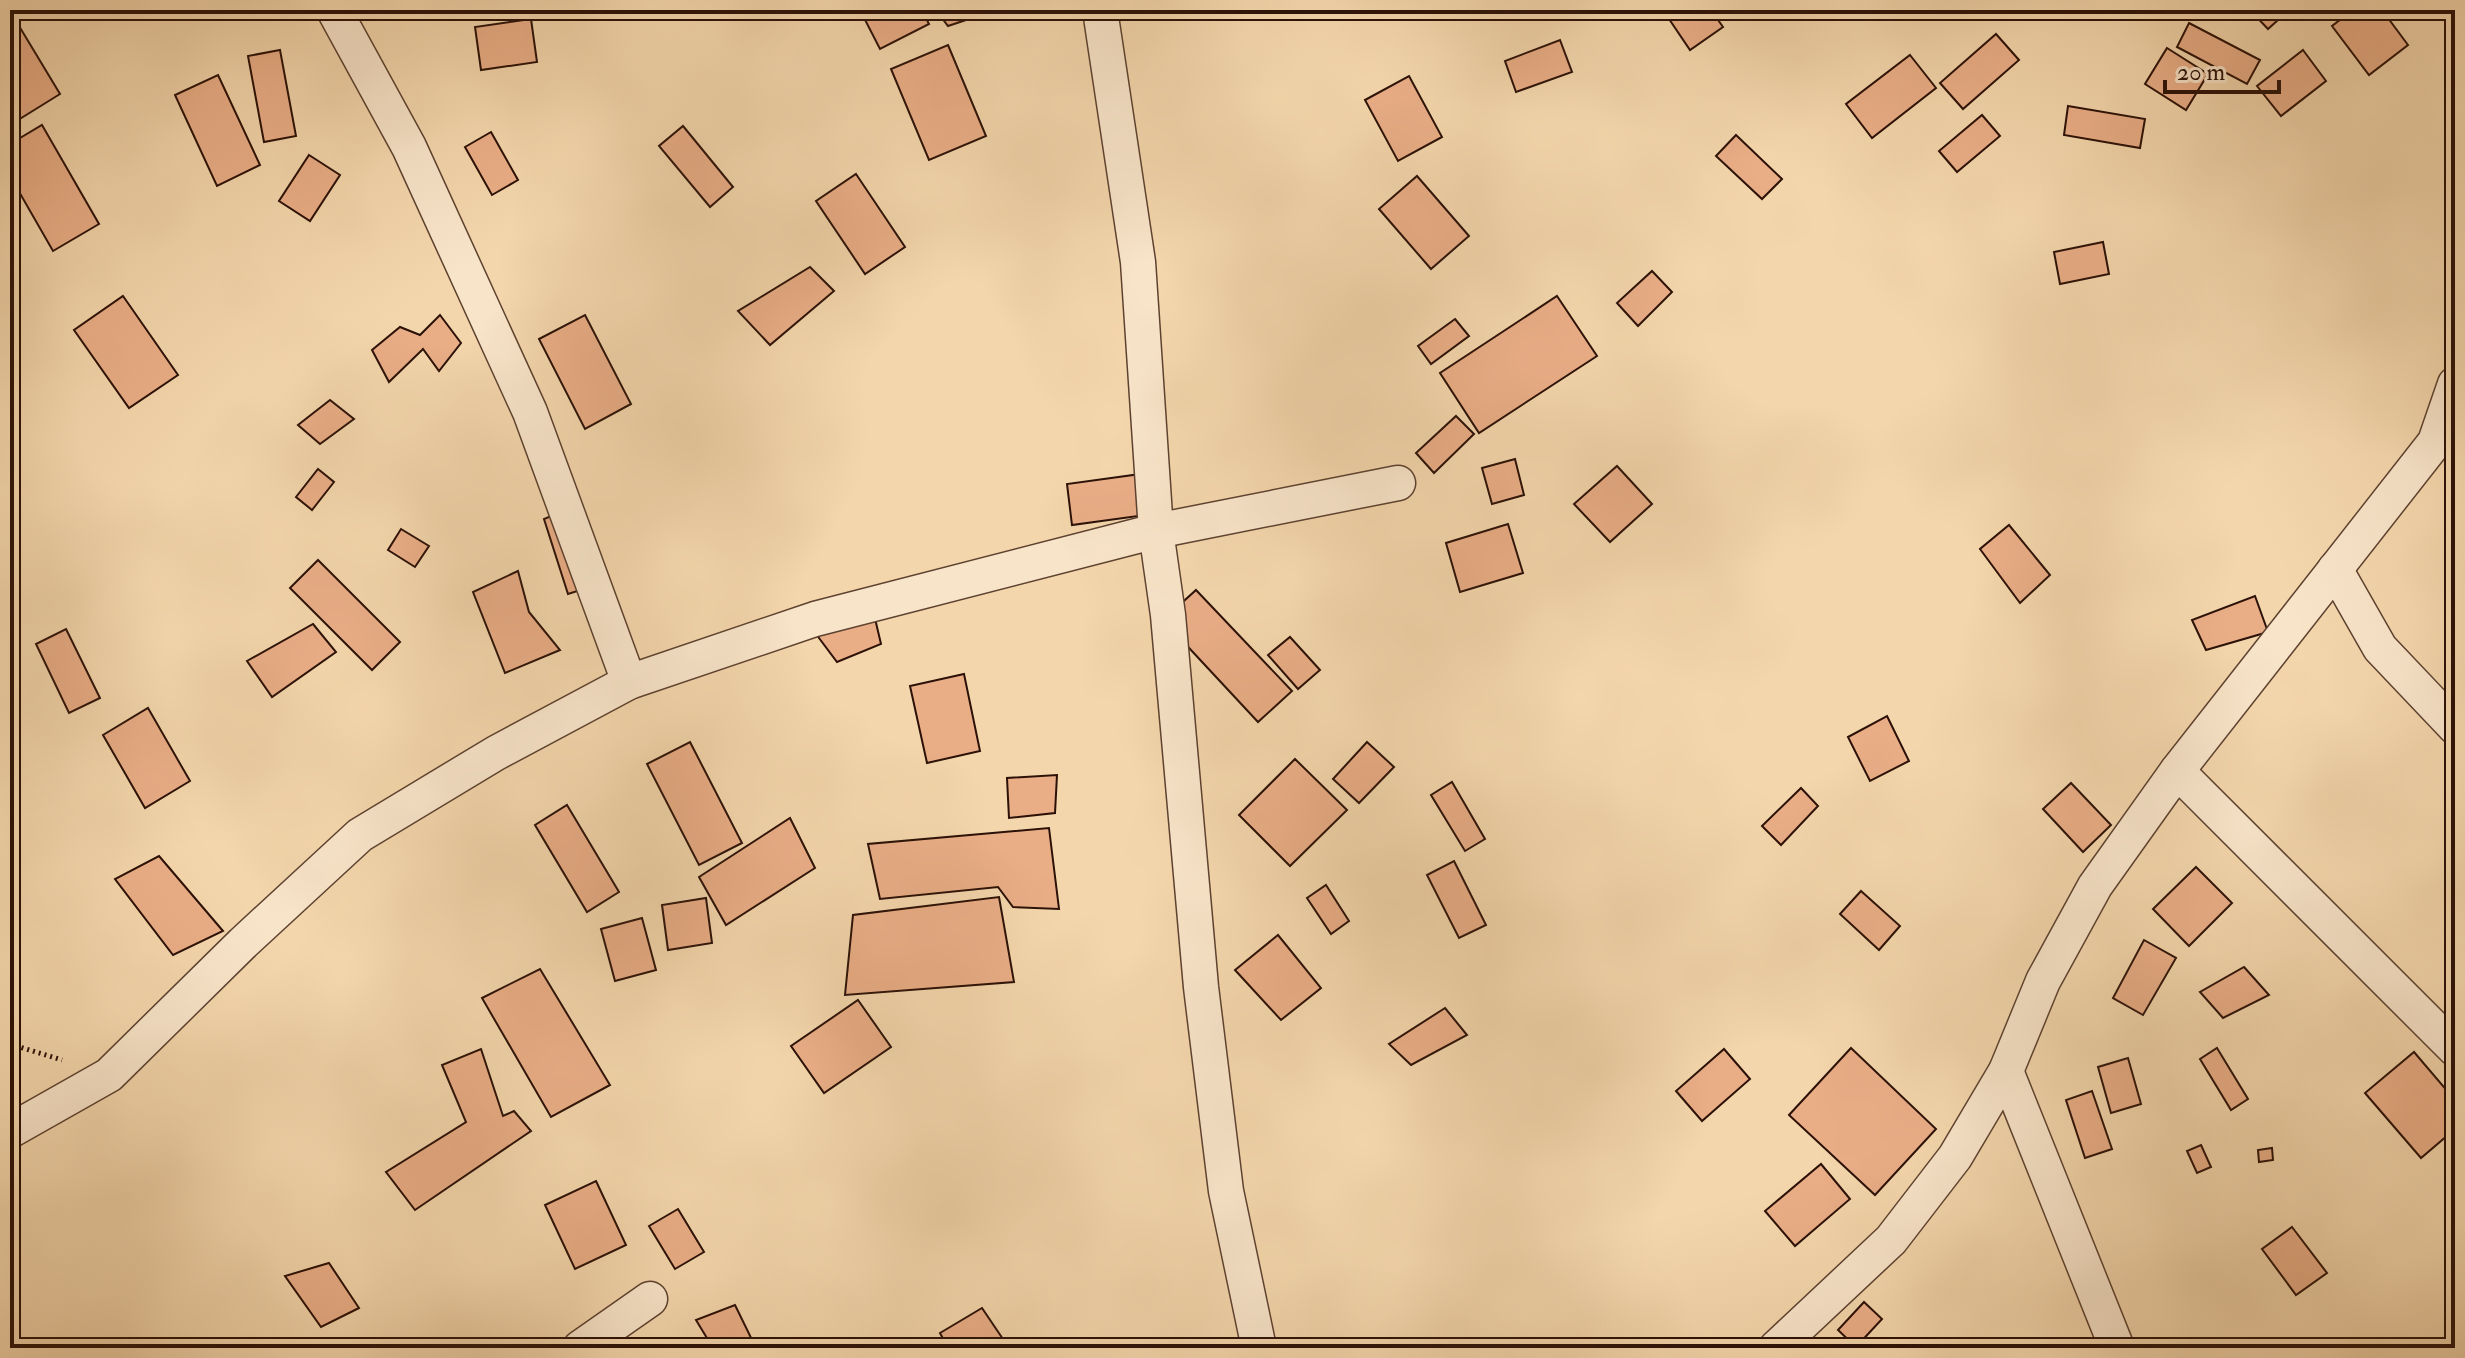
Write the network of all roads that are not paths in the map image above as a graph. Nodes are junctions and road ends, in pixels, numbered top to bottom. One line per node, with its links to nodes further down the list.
1 (334, 10): 7 (street)
2 (1100, 10): 5 (street)
3 (2455, 384): 6 (street)
4 (1398, 483): 5 (street)
5 (1156, 531): 7 (street); 15 (street)
6 (2335, 569): 8 (street); 9 (street)
7 (629, 682): 12 (street)
8 (2455, 727)
9 (2177, 771): 10 (street); 11 (street)
10 (2455, 1049)
11 (2006, 1071): 16 (street); 17 (street)
12 (10, 1131)
13 (650, 1299): 14 (street)
14 (580, 1348)
15 (1259, 1348)
16 (1776, 1348)
17 (2117, 1348)

